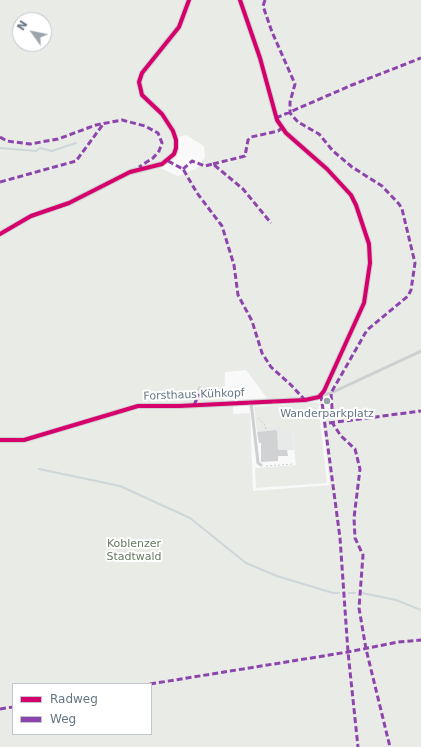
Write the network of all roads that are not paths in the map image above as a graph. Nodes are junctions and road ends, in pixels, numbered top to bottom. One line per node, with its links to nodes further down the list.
1 (189, 0): 3 (street)
2 (240, 0): 5 (street)
3 (0, 234)
4 (421, 351): 5 (lane)
5 (321, 395): 6 (street, Forsthaus Kühkopf)
6 (251, 402): 7 (street, Forsthaus Kühkopf); 8 (lane)
7 (0, 440)
8 (261, 465)

